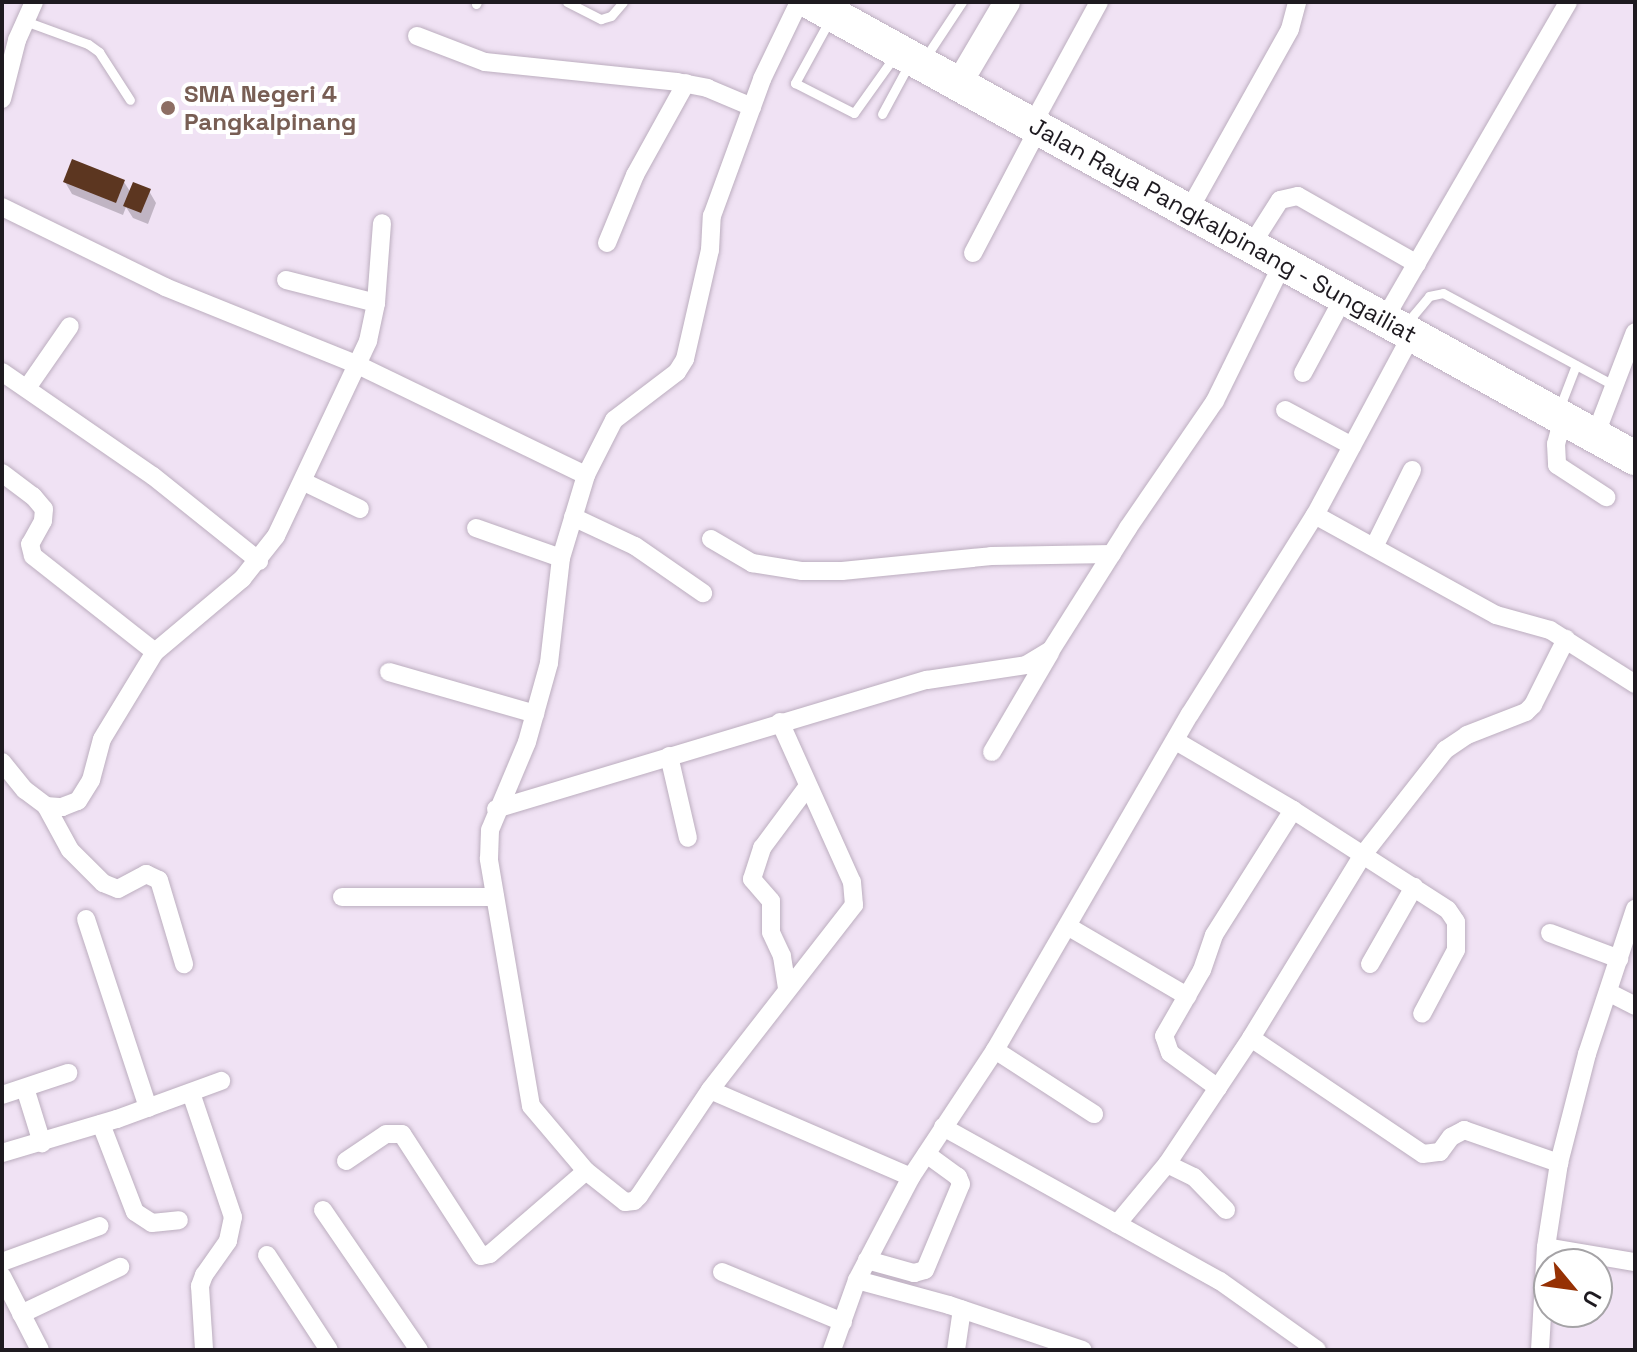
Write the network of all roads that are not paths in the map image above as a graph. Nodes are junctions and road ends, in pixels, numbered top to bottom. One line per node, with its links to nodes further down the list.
1 (34, 2): 11 (street)
2 (567, 2): 3 (lane)
3 (623, 2)
4 (799, 2): 19 (street)
5 (962, 2): 14 (lane)
6 (1007, 2): 16 (street)
7 (1099, 2): 21 (street)
8 (1568, 2): 29 (street)
9 (1303, 4): 23 (street)
10 (833, 12): 14 (highway, Jalan Raya Pangkalpinang - Sungailiat); 14 (lane)
11 (25, 21): 13 (street); 18 (lane)
12 (417, 36): 15 (street)
13 (9, 37): 17 (street)
14 (910, 58): 16 (highway, Jalan Raya Pangkalpinang - Sungailiat); 20 (lane)
15 (686, 83): 19 (street); 25 (street)
16 (958, 85): 21 (highway, Jalan Raya Pangkalpinang - Sungailiat)
17 (2, 99)
18 (130, 100)
19 (752, 107): 49 (street)
20 (882, 114)
21 (1035, 127): 23 (highway, Jalan Raya Pangkalpinang - Sungailiat); 27 (street)
22 (2, 207): 36 (street)
23 (1189, 210): 26 (highway, Jalan Raya Pangkalpinang - Sungailiat)
24 (382, 223): 32 (street)
25 (607, 243)
26 (1252, 244): 28 (highway, Jalan Raya Pangkalpinang - Sungailiat); 29 (street)
27 (973, 253)
28 (1284, 261): 31 (highway, Jalan Raya Pangkalpinang - Sungailiat); 58 (street)
29 (1417, 264): 34 (street)
30 (286, 280): 32 (street)
31 (1345, 295): 34 (highway, Jalan Raya Pangkalpinang - Sungailiat); 39 (street)
32 (376, 303): 36 (street)
33 (70, 326): 41 (street)
34 (1400, 326): 37 (lane); 43 (highway, Jalan Raya Pangkalpinang - Sungailiat); 45 (street)
35 (1635, 332): 40 (street)
36 (358, 365): 49 (street); 50 (street)
37 (1576, 365): 40 (lane); 43 (lane)
38 (2, 372): 41 (street)
39 (1303, 373)
40 (1613, 385): 44 (street)
41 (27, 388): 60 (street)
42 (1285, 410): 45 (street)
43 (1560, 416): 44 (highway, Jalan Raya Pangkalpinang - Sungailiat); 51 (street)
44 (1595, 436): 46 (highway, Jalan Raya Pangkalpinang - Sungailiat)
45 (1352, 446): 53 (street)
46 (1635, 458)
47 (1412, 470): 57 (street)
48 (2, 473): 64 (street)
49 (586, 475): 54 (street)
50 (304, 482): 52 (street); 60 (street)
51 (1606, 497)
52 (360, 509)
53 (1315, 515): 57 (street); 69 (street)
54 (573, 517): 59 (street); 61 (street)
55 (476, 528): 59 (street)
56 (711, 539): 58 (street)
57 (1374, 547): 62 (street)
58 (1112, 554): 63 (street)
59 (561, 558): 67 (street)
60 (259, 561): 64 (street)
61 (703, 593)
62 (1566, 639): 66 (street); 78 (street)
63 (1051, 650): 68 (street); 70 (street)
64 (155, 652): 74 (street)
65 (389, 672): 67 (street)
66 (1635, 684)
67 (535, 714): 75 (street)
68 (780, 722): 71 (street); 73 (street)
69 (1176, 741): 76 (street); 84 (street)
70 (992, 752)
71 (669, 756): 75 (street); 77 (street)
72 (2, 762): 74 (street)
73 (808, 786): 89 (street); 89 (street)
74 (46, 806): 87 (street)
75 (496, 809): 81 (street)
76 (1293, 810): 78 (street); 91 (street)
77 (688, 838)
78 (1362, 856): 79 (street); 94 (street)
79 (1414, 887): 88 (street); 93 (street)
80 (342, 897): 81 (street)
81 (495, 897): 113 (street)
82 (1635, 909): 86 (street)
83 (86, 919): 103 (street)
84 (1069, 927): 91 (street); 95 (street)
85 (1550, 933): 86 (street)
86 (1619, 959): 90 (street)
87 (184, 964)
88 (1370, 964)
89 (787, 988): 100 (street)
90 (1608, 992): 92 (street); 111 (street)
91 (1187, 996): 99 (street)
92 (1635, 1006)
93 (1422, 1014)
94 (1251, 1038): 99 (street); 111 (street)
95 (995, 1050): 104 (street); 106 (street)
96 (68, 1073): 98 (street)
97 (221, 1081): 101 (street)
98 (25, 1088): 102 (street); 107 (street)
99 (1218, 1088): 112 (street)
100 (710, 1090): 113 (street); 114 (street)
101 (191, 1093): 103 (street); 132 (street)
102 (2, 1095)
103 (148, 1108): 105 (street)
104 (1094, 1114)
105 (101, 1124): 107 (street); 117 (street)
106 (943, 1127): 109 (street); 118 (street)
107 (42, 1143): 108 (street)
108 (2, 1153)
109 (926, 1154): 114 (street); 122 (street)
110 (346, 1161): 113 (street)
111 (1559, 1163): 120 (street)
112 (1167, 1164): 116 (street); 118 (street)
113 (586, 1171)
114 (911, 1177): 122 (street)
115 (323, 1210): 135 (street)
116 (1226, 1210)
117 (179, 1220)
118 (1117, 1224): 139 (street)
119 (100, 1226): 123 (street)
120 (1546, 1247): 124 (street); 140 (street)
121 (267, 1255): 134 (street)
122 (867, 1260): 128 (street)
123 (2, 1262)
124 (1635, 1262)
125 (120, 1267): 130 (street)
126 (722, 1272): 131 (street)
127 (2, 1276): 130 (street)
128 (857, 1280): 129 (street); 131 (street)
129 (962, 1309): 137 (street); 138 (street)
130 (21, 1314): 133 (street)
131 (843, 1322): 136 (street)
132 (197, 1348)
133 (40, 1350)
134 (329, 1350)
135 (419, 1350)
136 (832, 1350)
137 (956, 1350)
138 (1083, 1350)
139 (1317, 1350)
140 (1540, 1350)

